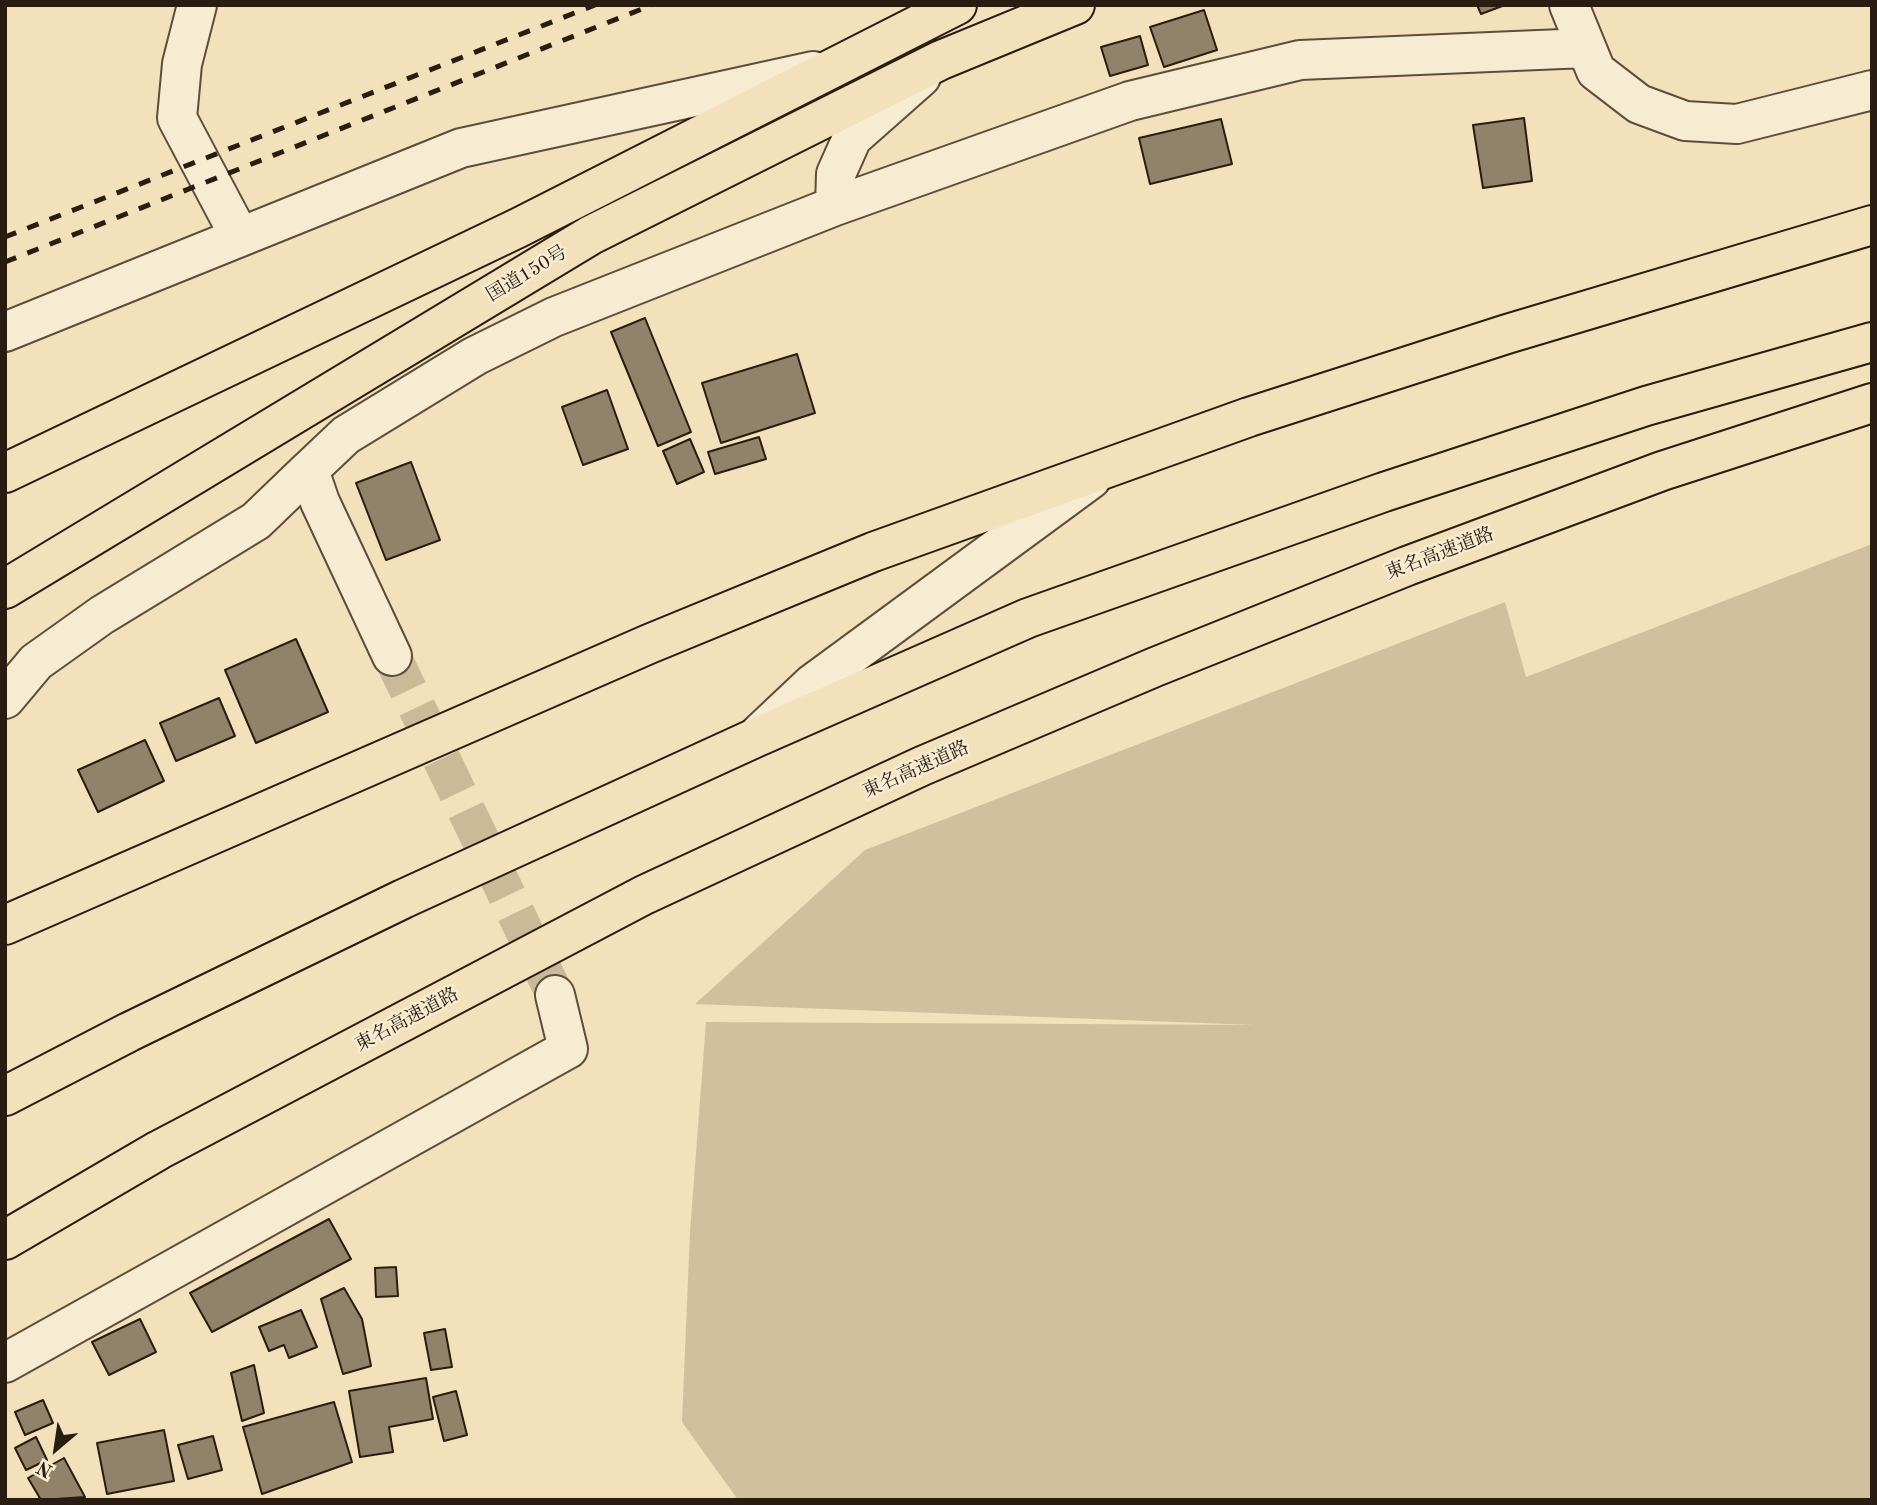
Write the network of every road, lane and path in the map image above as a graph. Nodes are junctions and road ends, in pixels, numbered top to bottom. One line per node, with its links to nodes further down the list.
1 (197, 5): 11 (street)
2 (957, 5): 7 (highway)
3 (1075, 5): 6 (highway, 国道150号)
4 (1570, 5): 5 (street)
5 (1586, 48): 8 (street); 9 (street)
6 (941, 60): 9 (street); 18 (highway, 国道150号)
7 (834, 66): 11 (street); 17 (highway)
8 (1872, 90)
9 (835, 206): 15 (street)
10 (1872, 225): 16 (highway)
11 (240, 237): 12 (street)
12 (5, 332)
13 (1872, 342): 21 (highway)
14 (1872, 403): 25 (highway, 東名高速道路)
15 (309, 470): 19 (street); 20 (street)
16 (1104, 470): 21 (street); 22 (highway)
17 (5, 473)
18 (5, 589)
19 (393, 656)
20 (5, 699)
21 (755, 738): 24 (highway)
22 (5, 925)
23 (555, 995): 26 (street)
24 (5, 1096)
25 (5, 1240)
26 (5, 1363)

